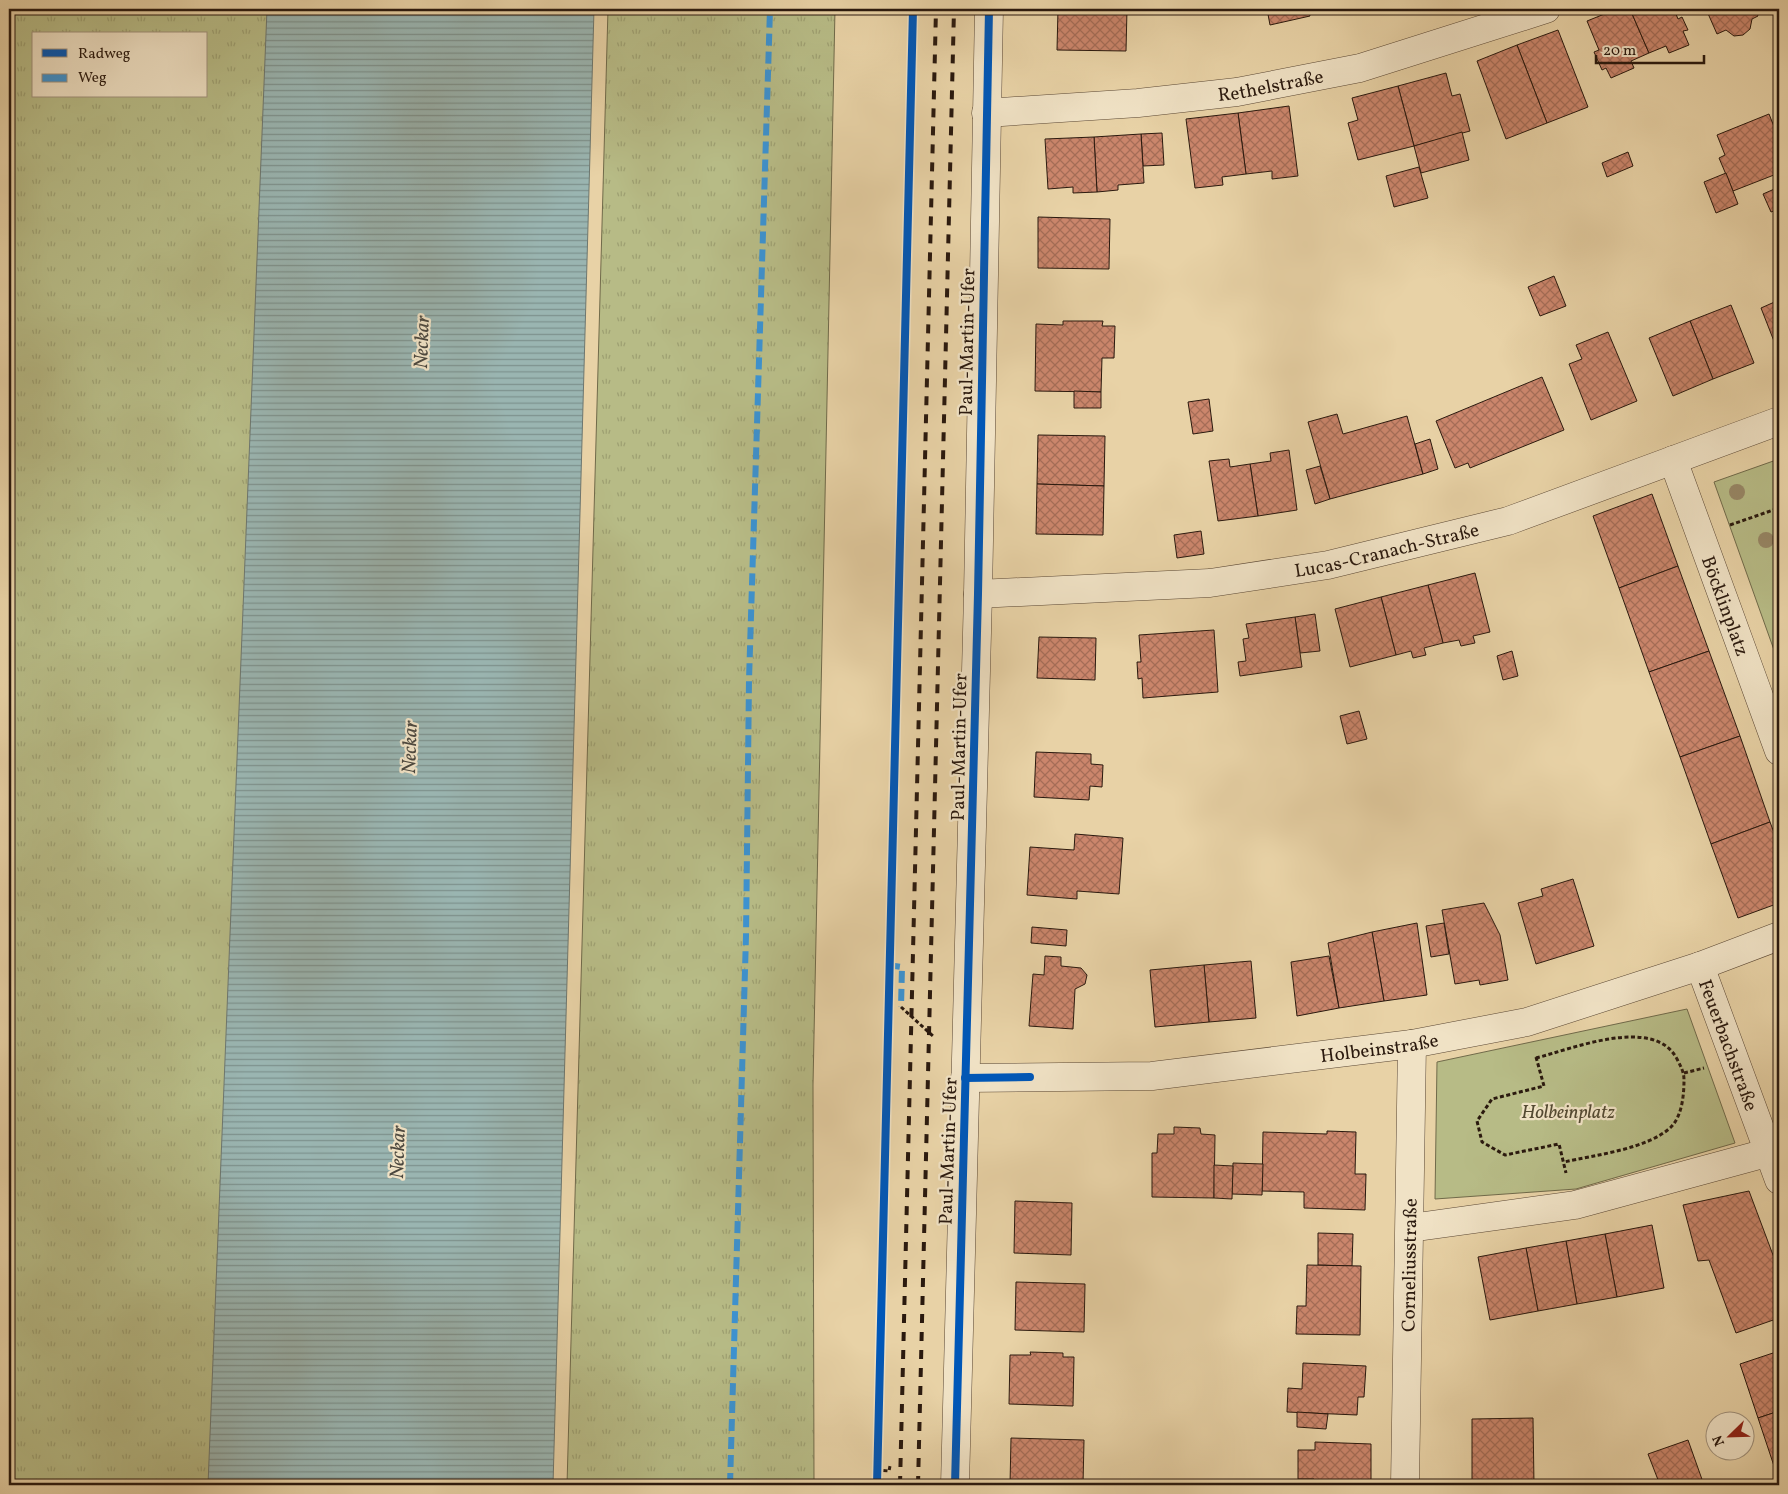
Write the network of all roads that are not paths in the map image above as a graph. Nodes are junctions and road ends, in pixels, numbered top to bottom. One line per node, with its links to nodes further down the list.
1 (989, 9): 3 (street, Paul-Martin-Ufer)
2 (1546, 9): 3 (street, Rethelstraße)
3 (986, 113): 6 (street, Paul-Martin-Ufer)
4 (1779, 421): 5 (street, Lucas-Cranach-Straße)
5 (1673, 460): 6 (street, Lucas-Cranach-Straße); 7 (street, Böcklinplatz)
6 (978, 594): 11 (street, Paul-Martin-Ufer)
7 (1779, 751)
8 (1779, 936): 9 (street, Holbeinstraße)
9 (1700, 966): 10 (street, Holbeinstraße); 12 (street, Feuerbachstraße)
10 (1412, 1044): 11 (street, Holbeinstraße); 14 (street, Corneliusstraße)
11 (965, 1078): 15 (street, Paul-Martin-Ufer)
12 (1770, 1152): 13 (street, Feuerbachstraße); 14 (street)
13 (1779, 1180)
14 (1410, 1228): 16 (street, Corneliusstraße)
15 (955, 1485)
16 (1405, 1485)

